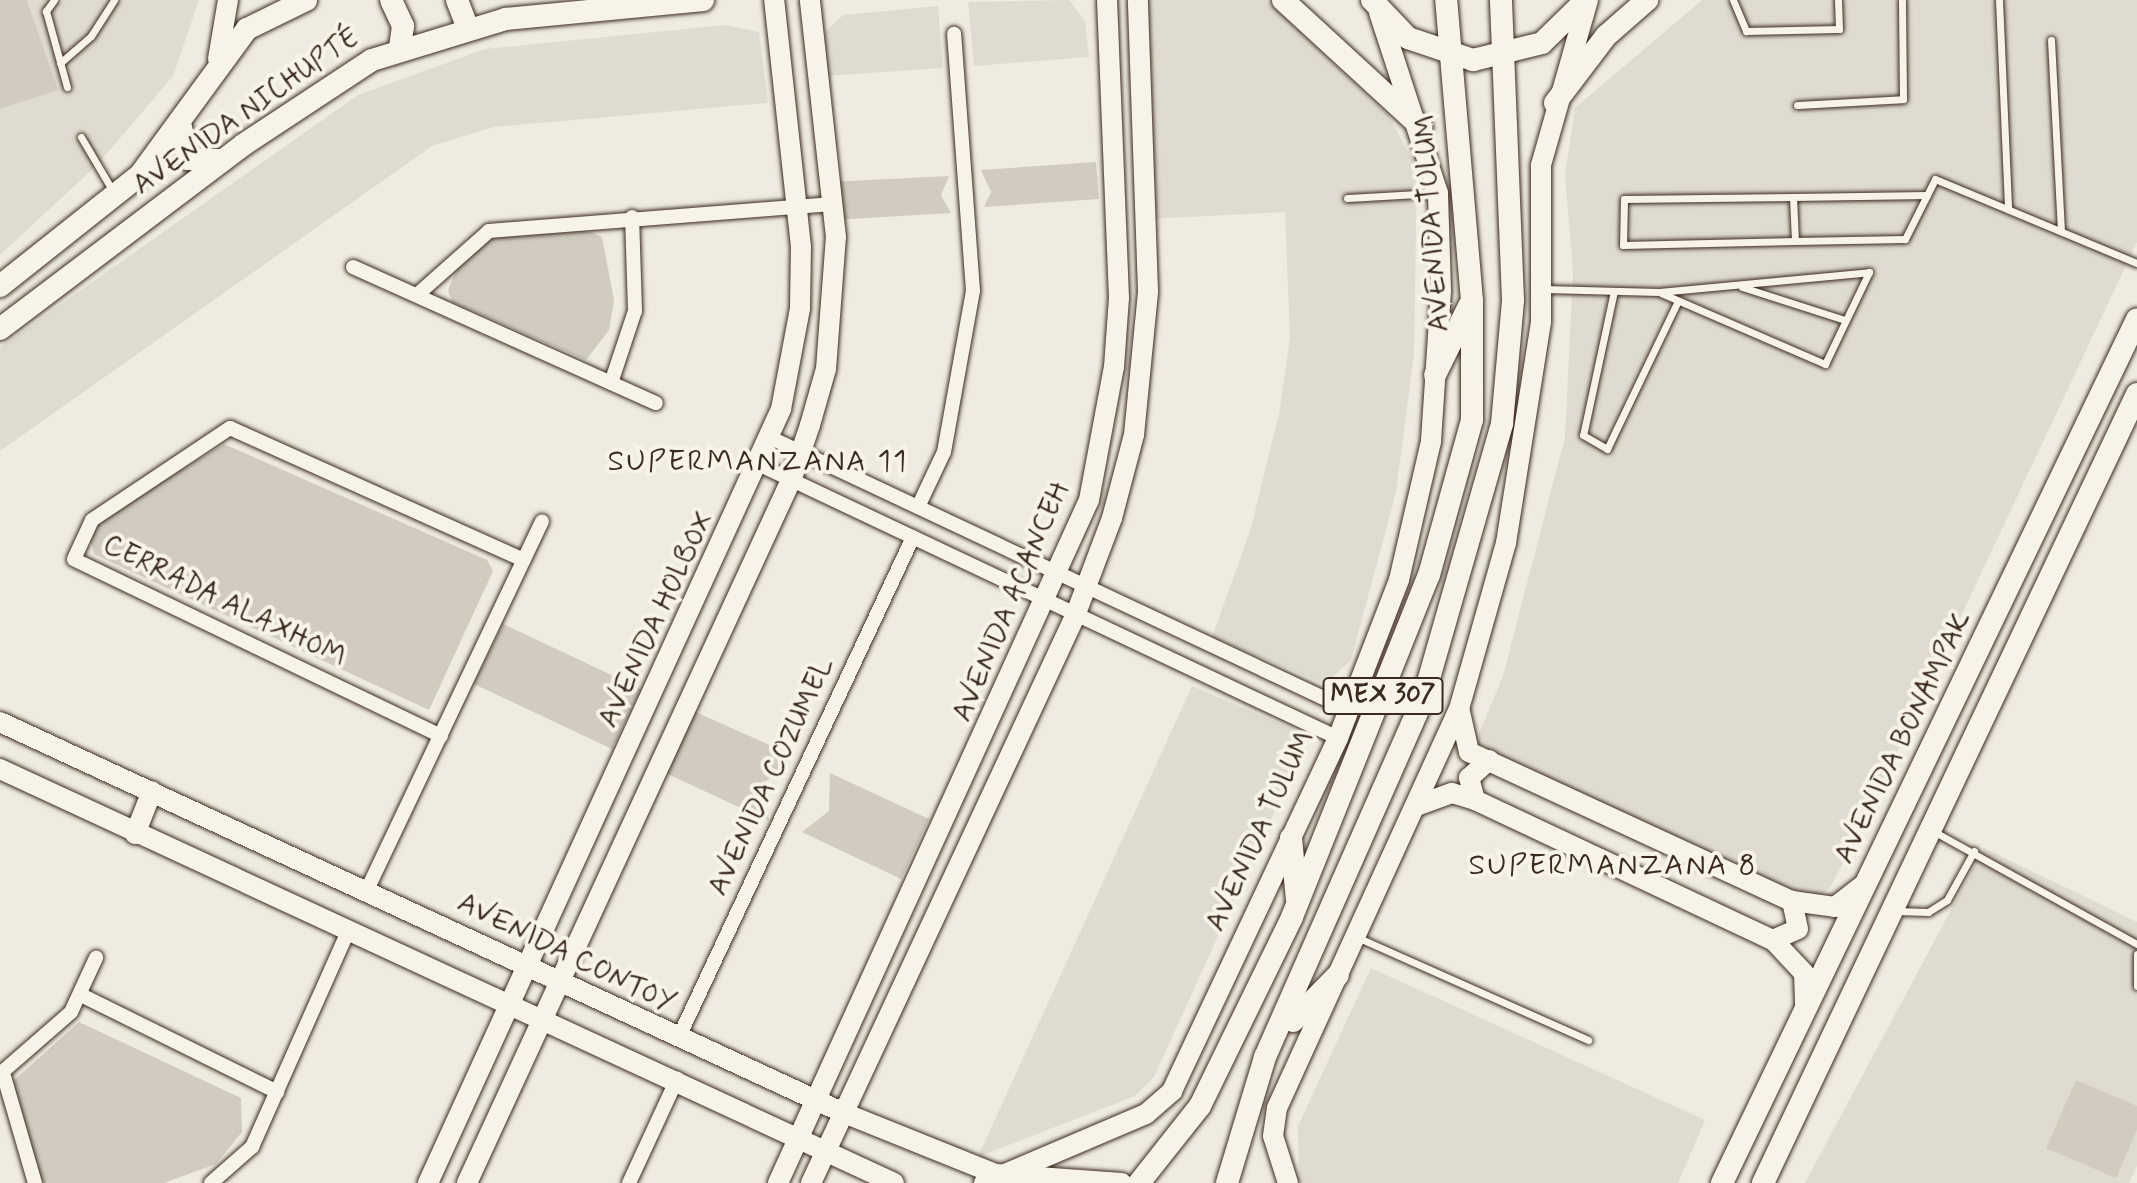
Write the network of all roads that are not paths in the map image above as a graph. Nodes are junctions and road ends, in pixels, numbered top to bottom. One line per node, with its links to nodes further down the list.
1 (54, 0): 29 (lane)
2 (114, 0): 29 (lane)
3 (228, 0): 28 (street)
4 (306, 0): 28 (main road, AVENIDA NICHUPTÉ)
5 (391, 0): 25 (main road)
6 (457, 0): 22 (main road)
7 (703, 0): 22 (main road, AVENIDA NICHUPTÉ)
8 (774, 0): 43 (street, AVENIDA HOLBOX)
9 (810, 0): 42 (street)
10 (1107, 0): 73 (street, AVENIDA ACANCEH)
11 (1138, 0): 74 (street, AVENIDA ACANCEH)
12 (1283, 0): 34 (main road)
13 (1446, 0): 26 (main road, AVENIDA TULUM / MEX 307)
14 (1501, 0): 27 (main road, MEX 307)
15 (1587, 0): 27 (main road); 31 (street)
16 (1647, 0): 31 (main road)
17 (1733, 0): 18 (lane)
18 (1838, 0)
19 (1902, 0): 32 (lane)
20 (1999, 0): 44 (lane)
21 (1375, 6): 26 (main road); 34 (street, AVENIDA TULUM)
22 (467, 26): 25 (main road, AVENIDA NICHUPTÉ)
23 (954, 34): 69 (street)
24 (2051, 40): 46 (lane)
25 (400, 47): 36 (main road, AVENIDA NICHUPTÉ)
26 (1451, 57): 27 (main road); 56 (main road, AVENIDA TULUM / MEX 307)
27 (1506, 57): 112 (main road, MEX 307)
28 (218, 59): 33 (main road, AVENIDA NICHUPTÉ)
29 (60, 63): 30 (lane)
30 (67, 87)
31 (1555, 103): 52 (street)
32 (1797, 105)
33 (180, 123): 36 (main road); 41 (main road, AVENIDA NICHUPTÉ)
34 (1421, 127): 37 (street, AVENIDA TULUM)
35 (81, 137): 41 (lane)
36 (225, 159): 60 (main road, AVENIDA NICHUPTÉ)
37 (1438, 193): 40 (lane); 61 (street, AVENIDA TULUM)
38 (1927, 195): 39 (lane); 44 (lane); 47 (lane)
39 (1793, 197): 47 (lane); 47 (lane)
40 (1347, 198)
41 (117, 199): 51 (main road, AVENIDA NICHUPTÉ)
42 (832, 204): 43 (street); 66 (street)
43 (798, 206): 45 (street); 65 (street, AVENIDA HOLBOX)
44 (2008, 209): 46 (lane)
45 (632, 217): 55 (street); 62 (street)
46 (2061, 231): 48 (lane)
47 (1795, 241)
48 (2137, 263)
49 (353, 267): 55 (street)
50 (1736, 285): 54 (lane); 59 (lane); 59 (lane)
51 (0, 286)
52 (1541, 289): 53 (lane); 77 (street)
53 (1614, 291): 54 (lane); 57 (lane)
54 (1659, 292): 57 (lane)
55 (418, 294): 62 (street)
56 (1472, 301): 61 (main road); 94 (main road, AVENIDA TULUM / MEX 307)
57 (1678, 301): 59 (lane)
58 (2137, 319): 91 (main road, AVENIDA BONAMPAK)
59 (1845, 320)
60 (0, 329)
61 (1435, 375): 78 (street, AVENIDA TULUM)
62 (611, 383): 64 (street)
63 (2137, 394): 87 (main road)
64 (656, 403)
65 (771, 438): 66 (street); 67 (street, AVENIDA HOLBOX)
66 (803, 449): 68 (street); 69 (street)
67 (760, 465): 68 (street); 102 (street, AVENIDA HOLBOX)
68 (792, 478): 71 (street); 104 (street)
69 (918, 507): 73 (street)
70 (542, 521): 72 (street)
71 (913, 537): 75 (street); 110 (street, AVENIDA COZUMEL)
72 (524, 560): 80 (street); 80 (street, CERRADA ALAXHOM)
73 (1059, 574): 74 (street); 75 (street, AVENIDA ACANCEH)
74 (1085, 588): 76 (street, AVENIDA ACANCEH); 78 (street)
75 (1046, 601): 76 (street); 116 (street, AVENIDA ACANCEH)
76 (1075, 616): 81 (street); 117 (street, AVENIDA ACANCEH)
77 (1459, 709): 82 (street); 86 (street)
78 (1349, 710): 81 (street, AVENIDA TULUM)
79 (0, 722): 84 (street, AVENIDA CONTOY)
80 (441, 736): 92 (street)
81 (1338, 738): 89 (street, AVENIDA TULUM)
82 (1489, 760): 85 (street); 93 (street)
83 (0, 769): 88 (street)
84 (152, 791): 88 (street); 92 (street, AVENIDA CONTOY)
85 (1475, 800): 86 (street); 98 (street)
86 (1416, 806): 97 (street)
87 (1931, 830): 90 (lane); 95 (main road)
88 (135, 834): 96 (street)
89 (1291, 838): 94 (main road); 120 (street, AVENIDA TULUM)
90 (1974, 851): 95 (lane); 99 (lane)
91 (1872, 873): 93 (street); 109 (main road, AVENIDA BONAMPAK)
92 (367, 890): 102 (street, AVENIDA CONTOY)
93 (1792, 901): 98 (street)
94 (1297, 904): 130 (main road, AVENIDA TULUM / MEX 307)
95 (1893, 910): 134 (main road)
96 (348, 931): 107 (street); 115 (street)
97 (1357, 937): 103 (street); 111 (lane)
98 (1773, 940): 109 (street)
99 (2137, 944)
100 (2137, 954): 105 (lane)
101 (96, 958): 106 (street)
102 (528, 967): 104 (street, AVENIDA CONTOY); 107 (street, AVENIDA HOLBOX)
103 (1338, 975): 112 (main road); 132 (street)
104 (559, 983): 108 (street); 110 (street, AVENIDA CONTOY)
105 (2137, 986)
106 (81, 995): 113 (street); 115 (street)
107 (512, 1002): 108 (street); 123 (street, AVENIDA HOLBOX)
108 (545, 1016): 114 (street); 124 (street)
109 (1799, 1025): 133 (main road, AVENIDA BONAMPAK)
110 (678, 1039): 116 (street, AVENIDA CONTOY)
111 (1588, 1040)
112 (1265, 1057): 131 (main road, MEX 307)
113 (1, 1073): 122 (street)
114 (677, 1079): 118 (street); 125 (street)
115 (277, 1092): 121 (street)
116 (816, 1100): 117 (street, AVENIDA CONTOY); 118 (street, AVENIDA ACANCEH)
117 (844, 1113): 119 (street, AVENIDA ACANCEH); 120 (street, AVENIDA CONTOY)
118 (798, 1138): 119 (street); 126 (street, AVENIDA ACANCEH)
119 (826, 1150): 127 (street, AVENIDA ACANCEH); 128 (street)
120 (990, 1178): 129 (street, AVENIDA CONTOY)
121 (221, 1181)
122 (35, 1183)
123 (428, 1183)
124 (467, 1183)
125 (629, 1183)
126 (778, 1183)
127 (811, 1183)
128 (894, 1183)
129 (1122, 1183)
130 (1139, 1183)
131 (1227, 1183)
132 (1288, 1183)
133 (1722, 1183)
134 (1763, 1183)

